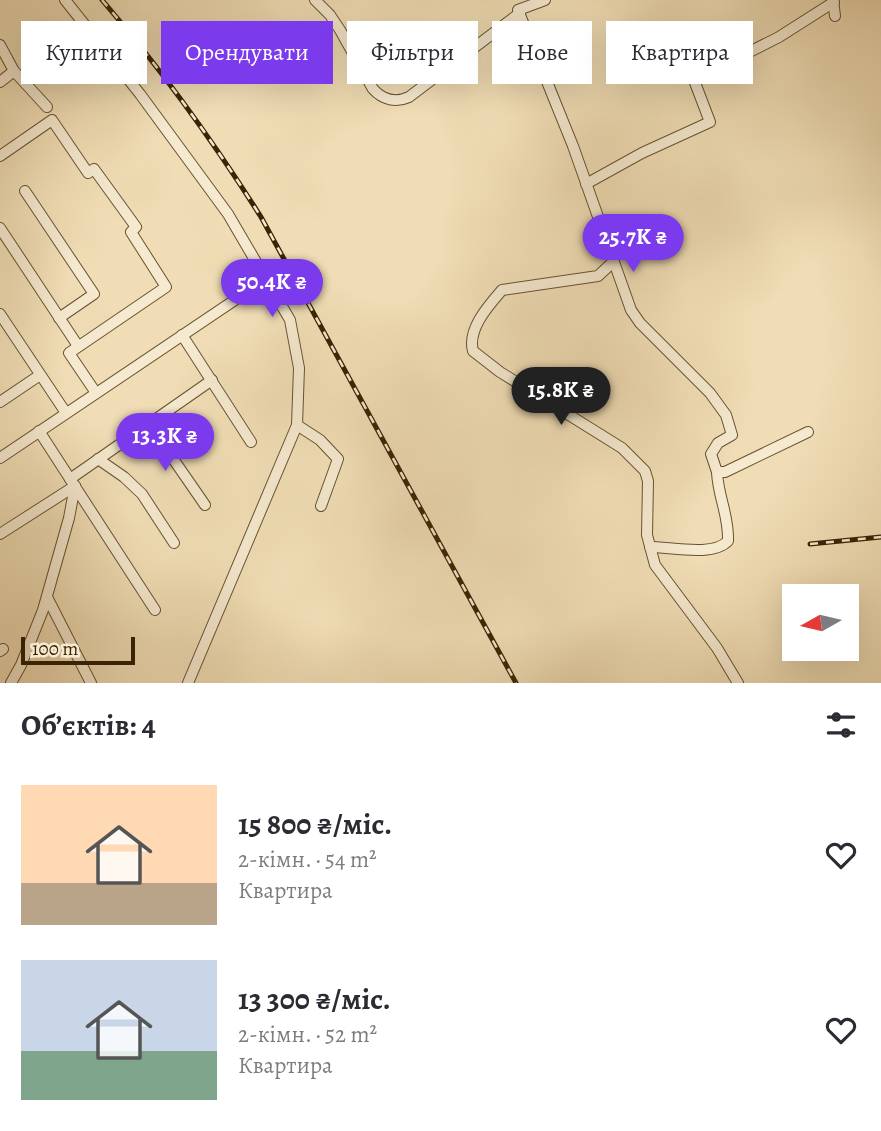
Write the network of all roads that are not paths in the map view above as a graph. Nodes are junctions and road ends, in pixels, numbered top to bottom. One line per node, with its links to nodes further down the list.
1 (65, 0): 16 (street)
2 (315, 0): 5 (street)
3 (545, 0): 5 (street)
4 (833, 1): 6 (street); 12 (street)
5 (517, 8): 12 (street)
6 (835, 16)
7 (0, 45): 8 (street)
8 (14, 71): 9 (street); 10 (street)
9 (0, 82)
10 (47, 107)
11 (0, 156): 20 (street)
12 (586, 184): 15 (street)
13 (25, 191): 18 (street)
14 (0, 228): 18 (street)
15 (613, 262): 33 (street); 39 (street)
16 (267, 279): 19 (street); 27 (street)
17 (0, 314): 21 (street)
18 (60, 318): 20 (street)
19 (182, 335): 22 (street); 23 (street)
20 (78, 346): 23 (street)
21 (40, 375): 24 (street); 25 (street)
22 (212, 380): 26 (street); 30 (street)
23 (96, 393): 25 (street)
24 (0, 402)
25 (66, 413): 28 (street)
26 (149, 424): 32 (street); 35 (street)
27 (296, 425): 36 (street); 44 (street)
28 (39, 431): 31 (street); 34 (street)
29 (808, 432): 33 (street)
30 (251, 442)
31 (0, 457)
32 (98, 459): 34 (street); 38 (street)
33 (717, 472): 39 (street)
34 (72, 482): 37 (street); 40 (street); 41 (street)
35 (205, 505)
36 (321, 506)
37 (0, 534)
38 (174, 543)
39 (650, 547): 45 (street)
40 (47, 597): 42 (street); 43 (street)
41 (155, 610)
42 (10, 683)
43 (90, 683)
44 (188, 683)
45 (738, 683)

